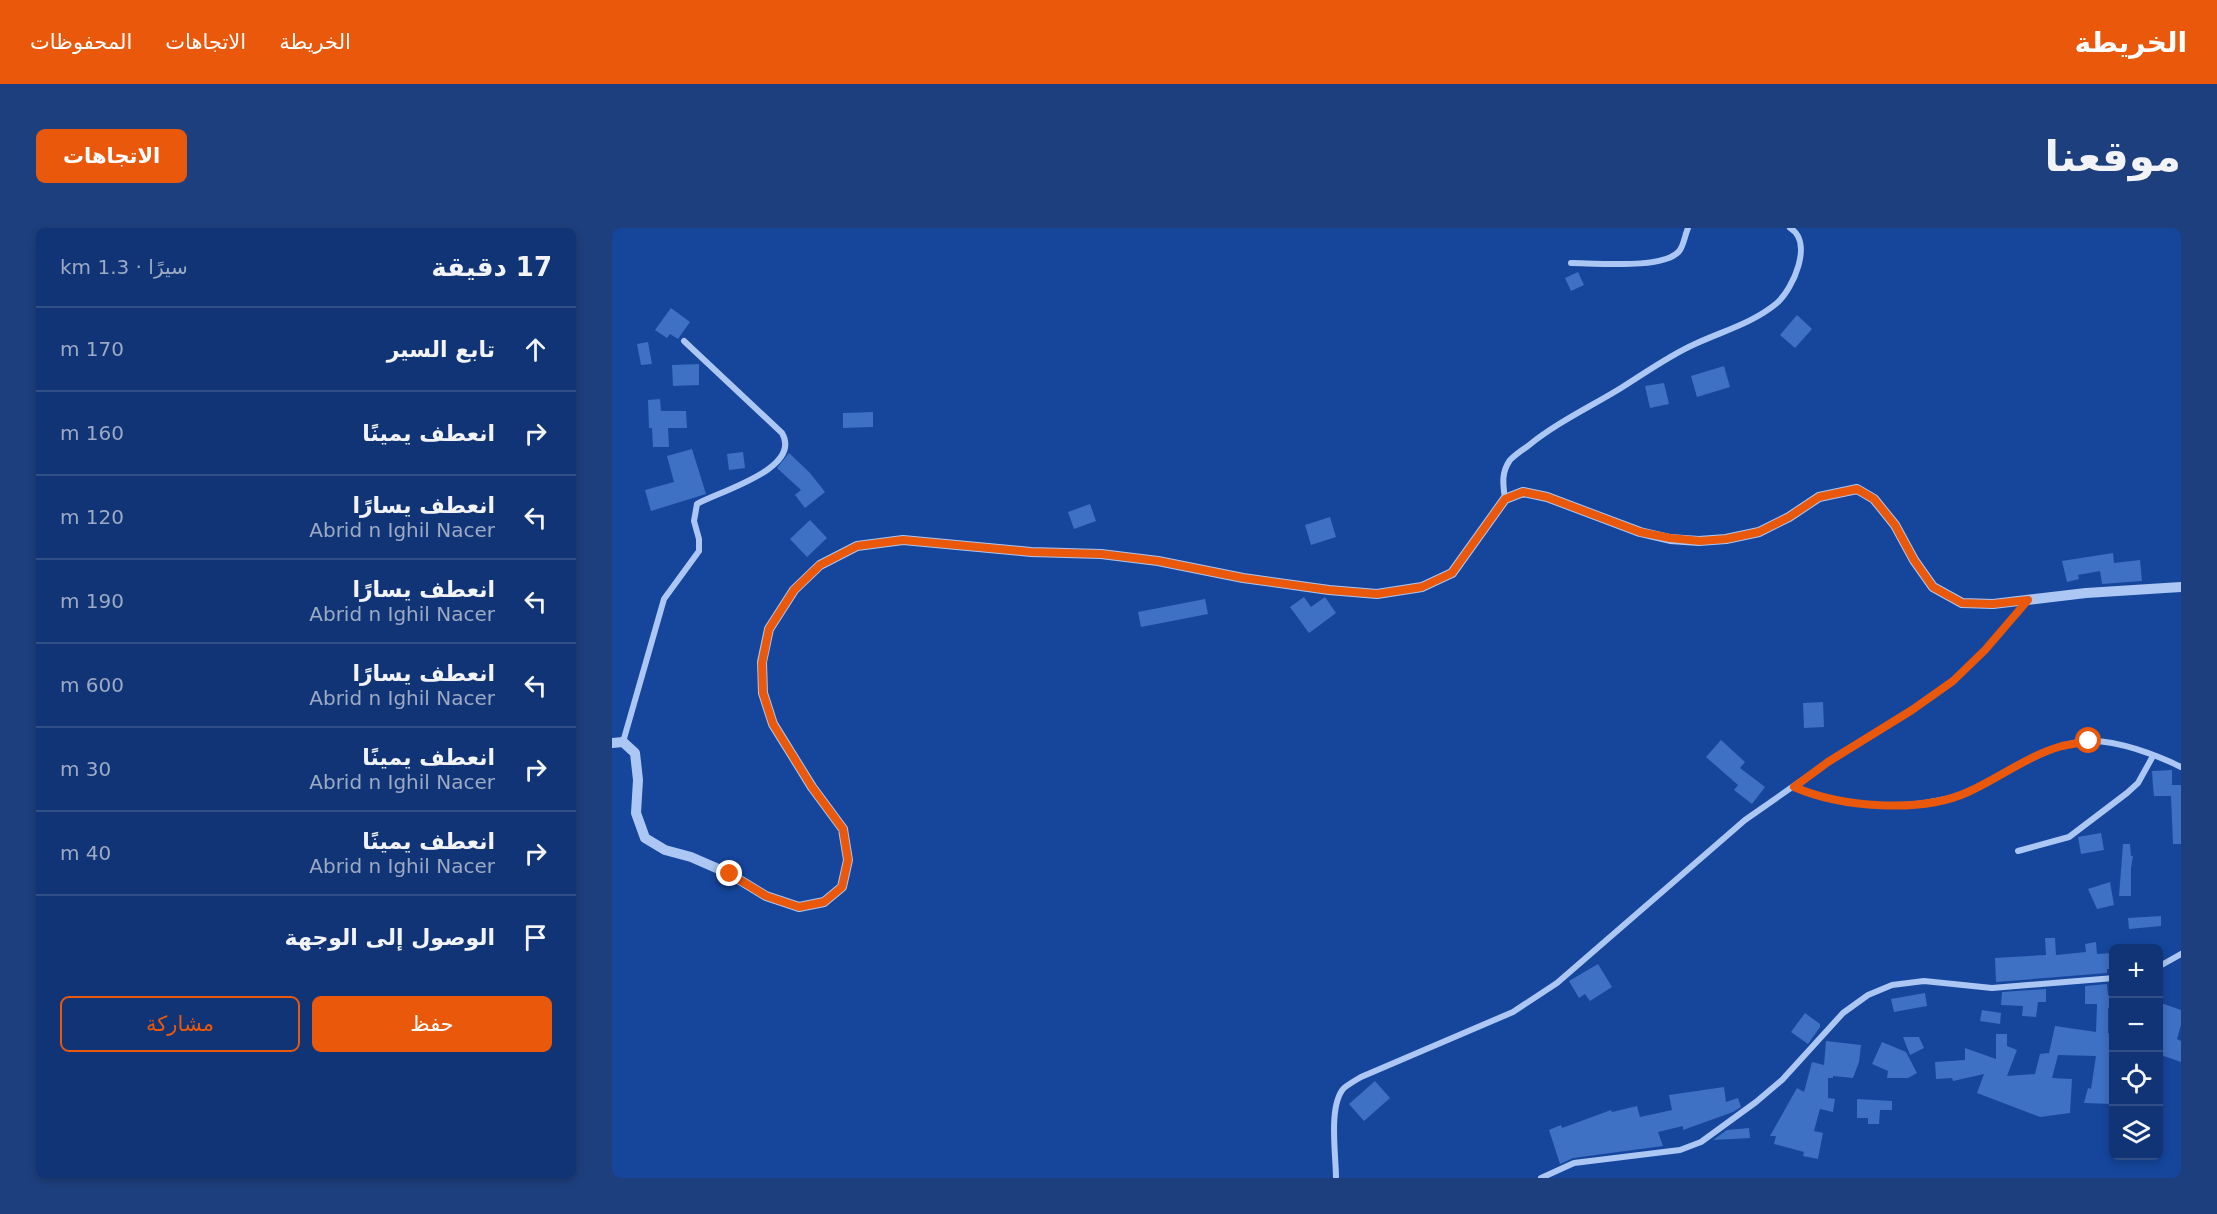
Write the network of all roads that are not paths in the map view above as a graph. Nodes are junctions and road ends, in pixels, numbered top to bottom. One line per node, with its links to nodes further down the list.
1 (1688, 228): 3 (street)
2 (1790, 228): 5 (street)
3 (1571, 263)
4 (684, 341): 8 (street)
5 (1505, 499): 7 (street); 8 (street)
6 (2181, 587): 7 (street)
7 (2028, 600): 11 (street)
8 (618, 743)
9 (2153, 756): 10 (street); 11 (street); 12 (street)
10 (2181, 767)
11 (1794, 787): 16 (street)
12 (2018, 851)
13 (2181, 954): 14 (street)
14 (2163, 964)
15 (2109, 978): 17 (street)
16 (1336, 1178)
17 (1541, 1178)

